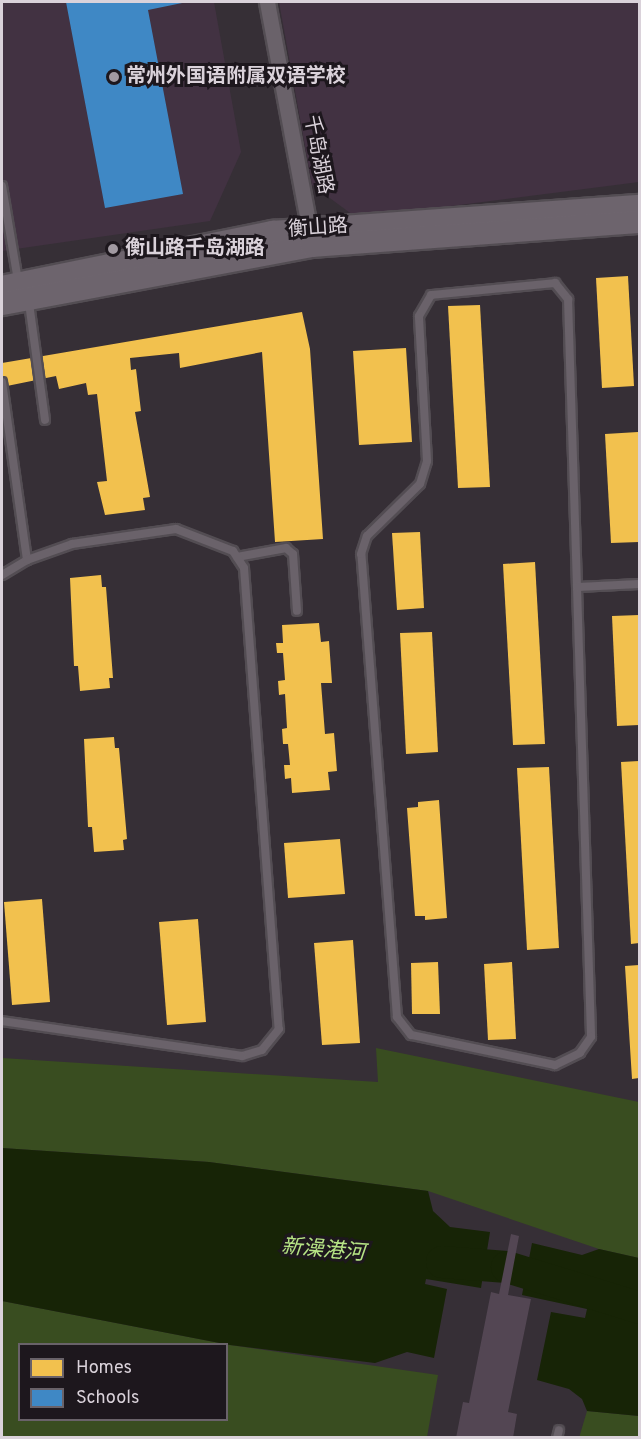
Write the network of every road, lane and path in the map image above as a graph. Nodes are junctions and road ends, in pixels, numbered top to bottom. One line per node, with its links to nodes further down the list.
1 (267, 2): 5 (street, 千岛湖路)
2 (2, 186): 6 (lane)
3 (639, 206): 5 (street, 衡山路)
4 (639, 222): 5 (street, 衡山路)
5 (311, 238): 6 (street, 衡山路)
6 (16, 290): 7 (street, 衡山路); 9 (lane)
7 (2, 304)
8 (2, 382): 11 (lane)
9 (45, 420)
10 (237, 557): 11 (lane); 15 (lane); 16 (lane)
11 (27, 560): 12 (lane)
12 (2, 575)
13 (639, 584): 14 (lane)
14 (577, 587): 14 (lane)
15 (297, 611)
16 (2, 1022)

